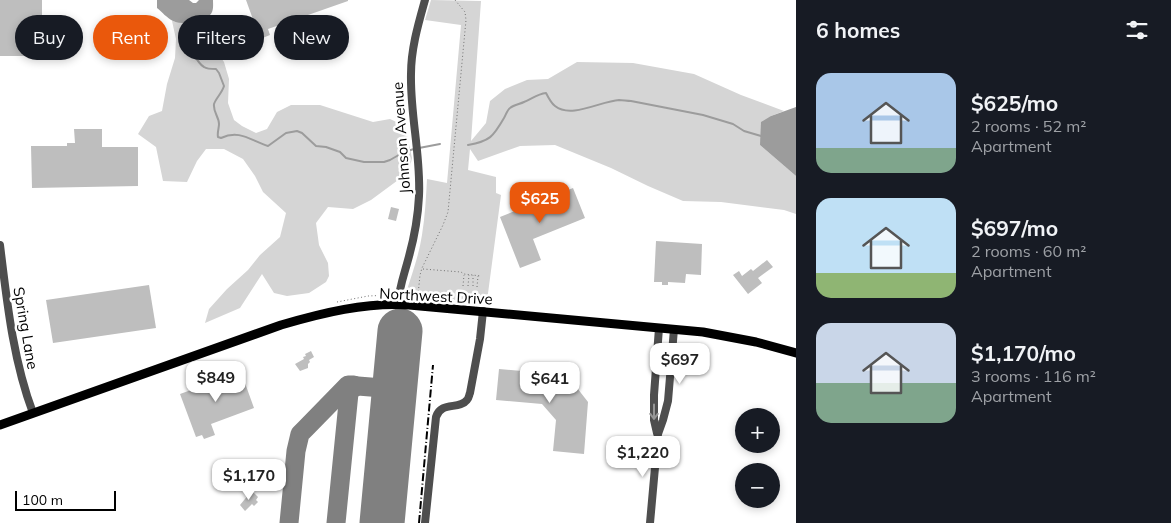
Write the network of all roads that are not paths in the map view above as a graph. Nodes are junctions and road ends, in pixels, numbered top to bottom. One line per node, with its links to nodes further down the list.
1 (425, 0): 3 (street, Johnson Avenue)
2 (0, 246): 8 (street, Spring Lane)
3 (398, 304): 4 (main road, Northwest Drive); 8 (main road, Northwest Drive)
4 (483, 311): 5 (main road, Northwest Drive); 11 (street)
5 (659, 328): 6 (main road, Northwest Drive); 10 (street, one-way to 10)
6 (674, 329): 7 (main road, Northwest Drive); 10 (street)
7 (796, 353)
8 (33, 413): 9 (main road, Northwest Drive)
9 (0, 425)
10 (658, 434): 12 (street)
11 (425, 523)
12 (650, 523)

